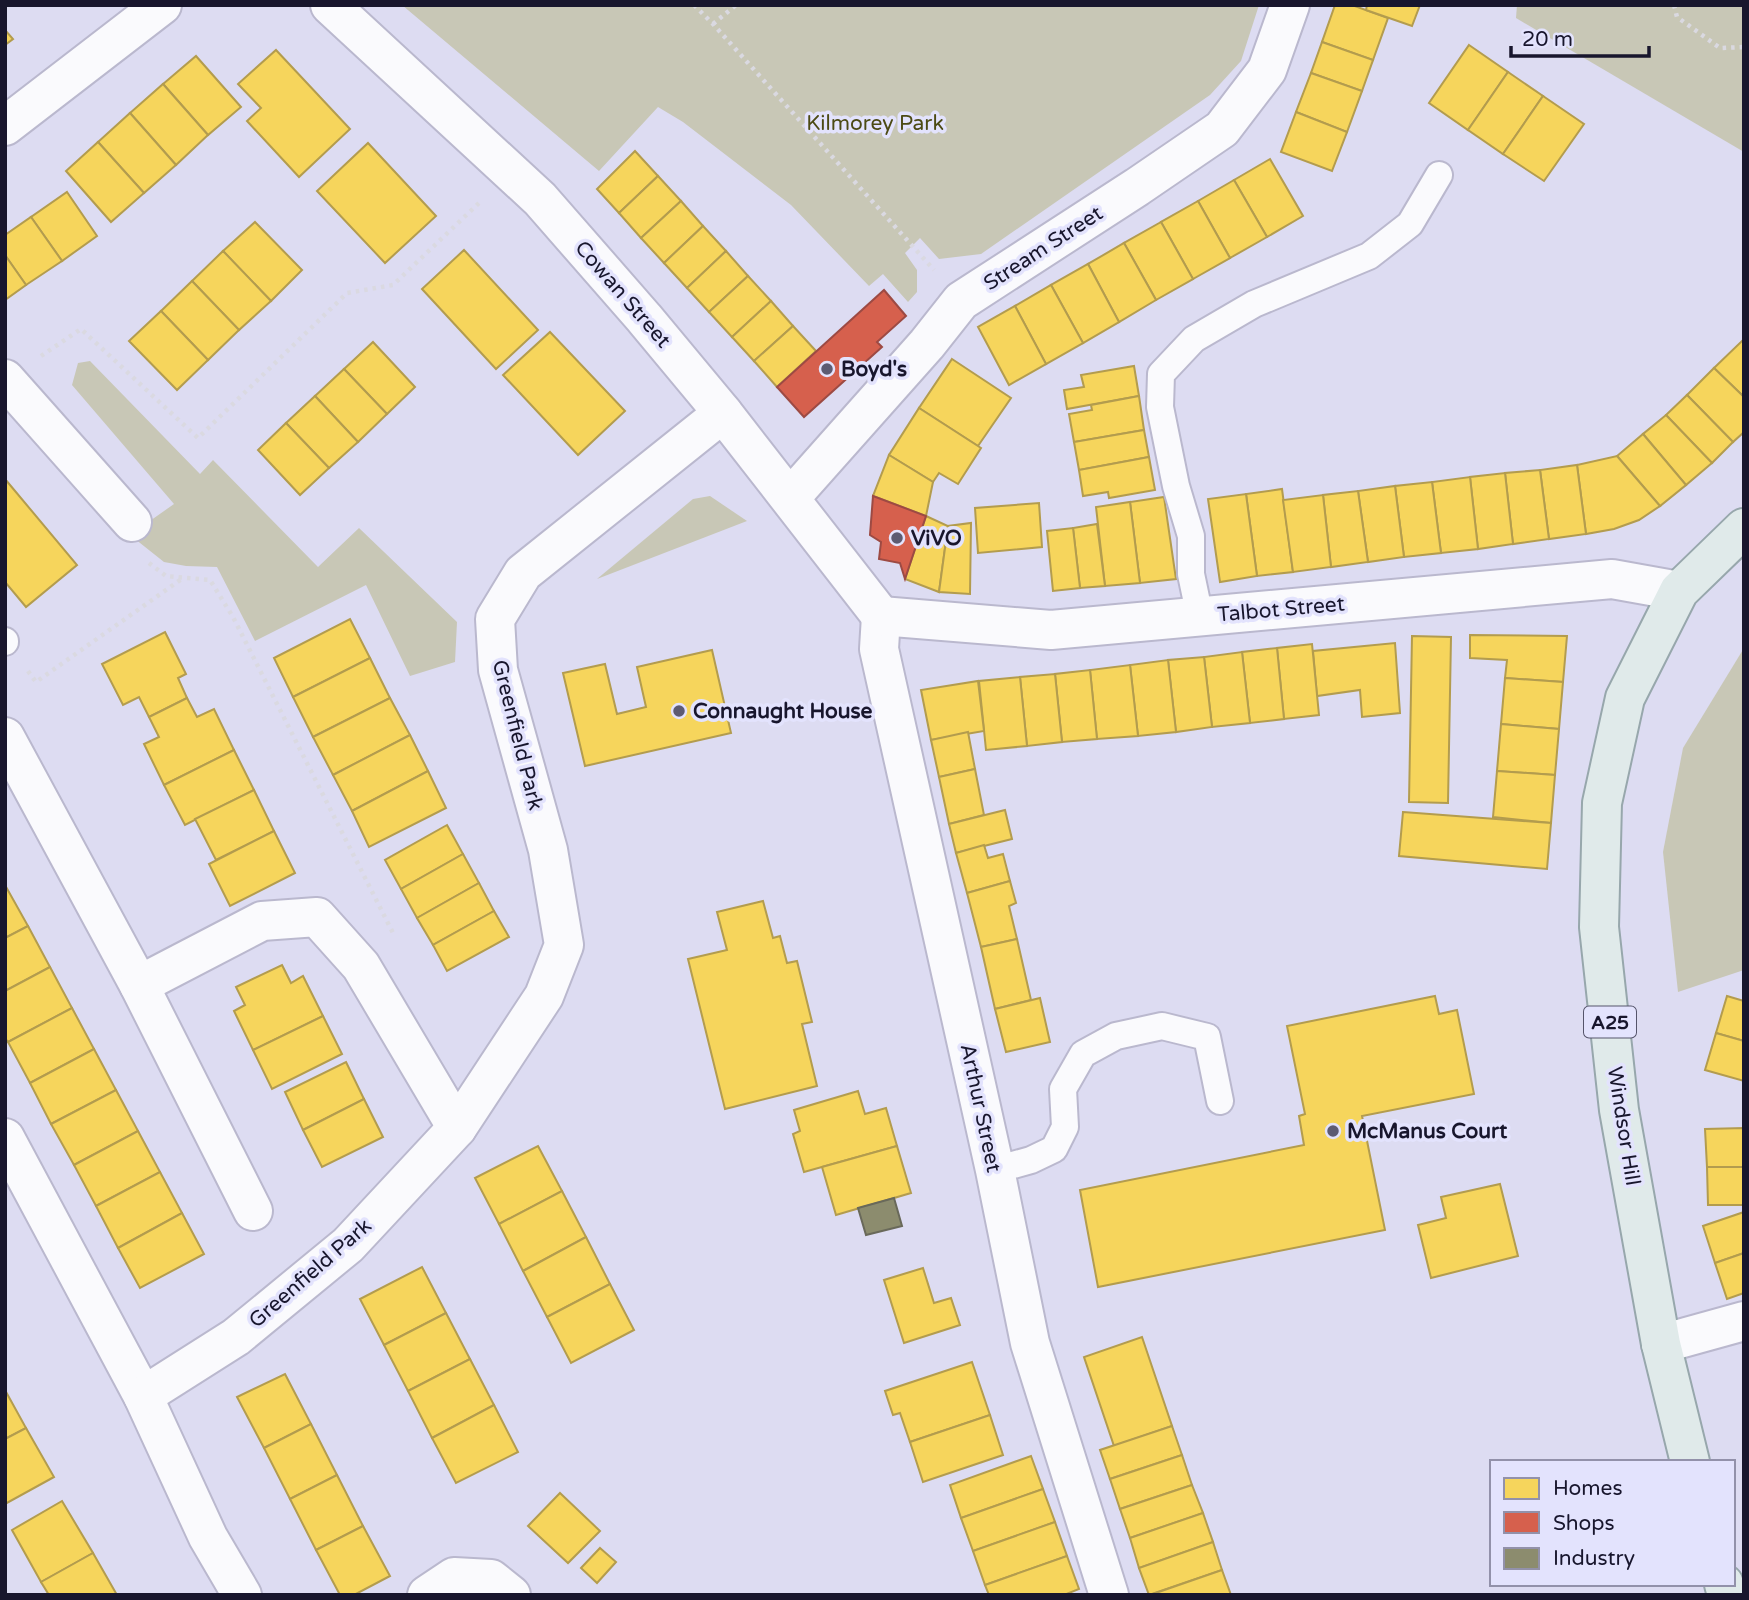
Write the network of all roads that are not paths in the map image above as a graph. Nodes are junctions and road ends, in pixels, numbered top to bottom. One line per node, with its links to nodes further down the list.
1 (162, 5): 4 (street)
2 (330, 5): 7 (street, Cowan Street)
3 (1290, 5): 8 (street, Stream Street)
4 (5, 126)
5 (1439, 174): 13 (lane)
6 (6, 379): 9 (street)
7 (723, 413): 8 (street, Cowan Street); 17 (street, Greenfield Park)
8 (791, 497): 12 (street, Cowan Street)
9 (132, 522)
10 (1744, 528): 11 (main road, A25)
11 (1679, 591): 13 (street, Talbot Street); 22 (main road, Windsor Hill / A25)
12 (881, 616): 13 (street, Talbot Street); 19 (street, Arthur Street)
13 (1200, 617)
14 (5, 737): 15 (street)
15 (139, 985): 17 (street); 20 (street)
16 (1220, 1101): 19 (lane)
17 (457, 1128): 23 (street, Greenfield Park)
18 (5, 1139): 23 (street)
19 (995, 1170): 28 (street, Arthur Street)
20 (253, 1211)
21 (1744, 1321): 22 (street)
22 (1661, 1344): 24 (main road, Windsor Hill / A25)
23 (144, 1395): 25 (street)
24 (1690, 1460)
25 (242, 1595)
26 (427, 1595): 27 (street)
27 (511, 1595)
28 (1109, 1595)

